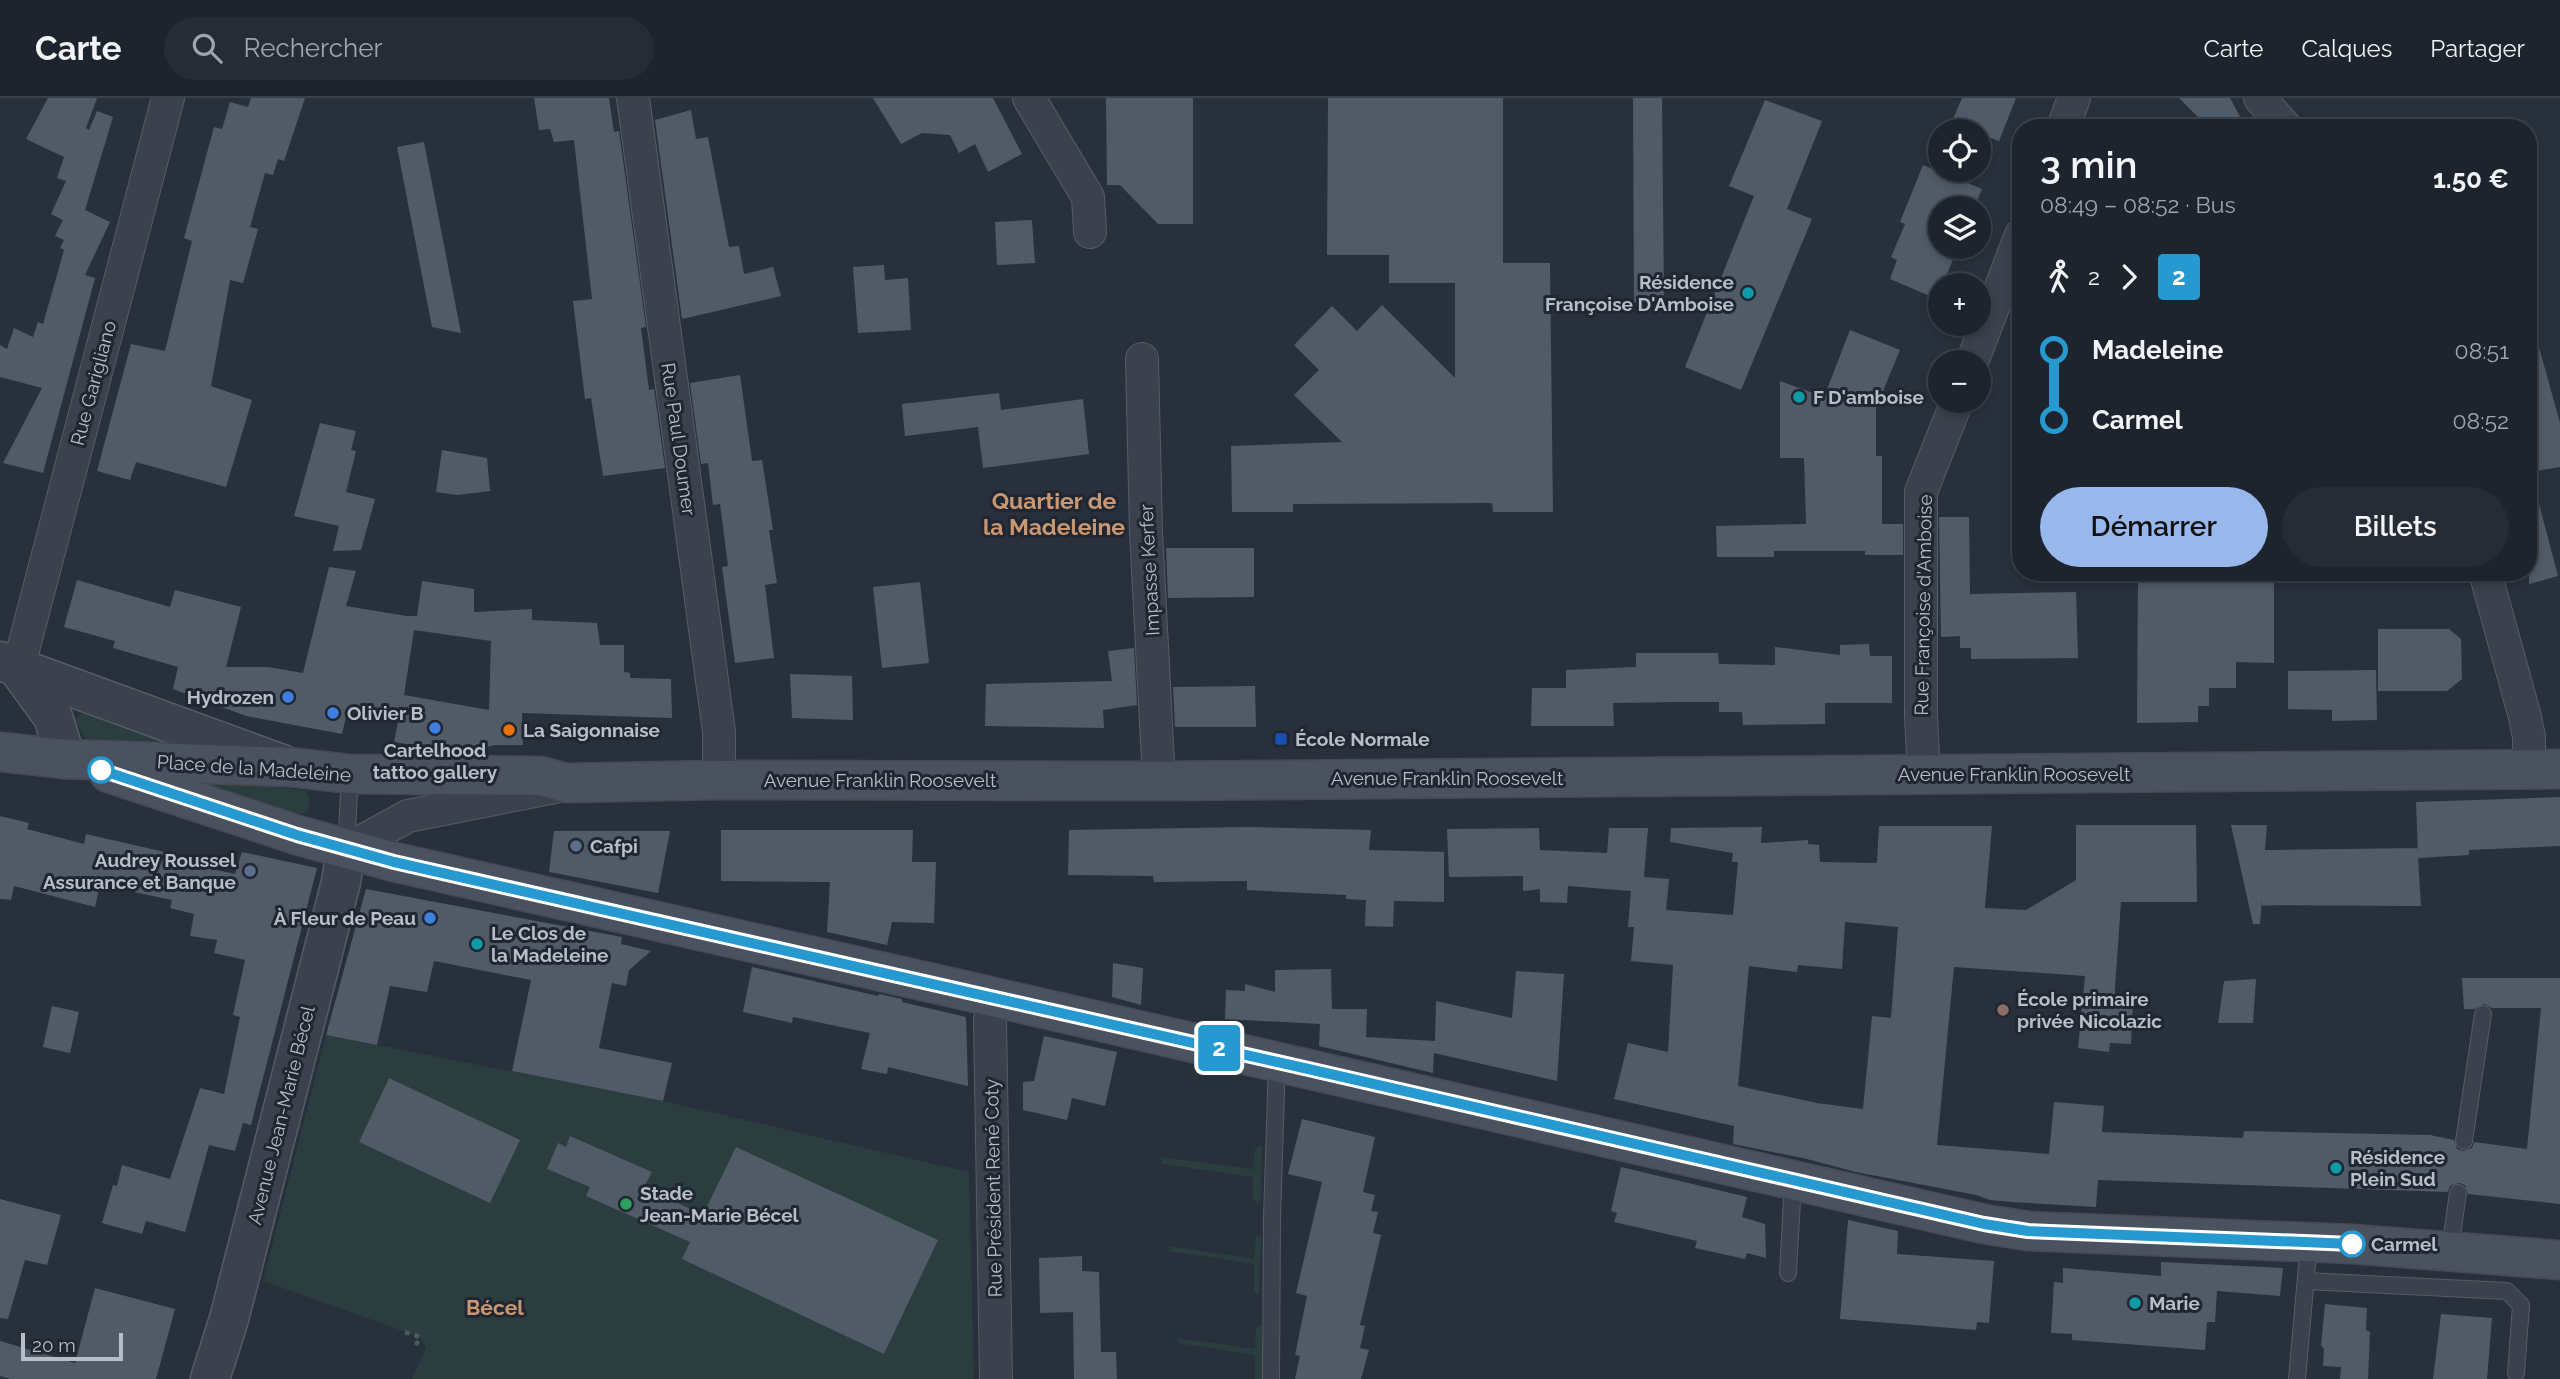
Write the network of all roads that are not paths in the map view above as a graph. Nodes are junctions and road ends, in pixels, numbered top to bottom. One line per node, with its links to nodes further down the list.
1 (168, 98): 14 (street, Rue Garigliano)
2 (633, 98): 21 (street, Rue Paul Doumer)
3 (1029, 98): 8 (street)
4 (2074, 98): 6 (street)
5 (2260, 98): 7 (street)
6 (2066, 119)
7 (2278, 119)
8 (1090, 232)
9 (2012, 258): 10 (street)
10 (1977, 350)
11 (1142, 359): 22 (street, Impasse Kerfer)
12 (1952, 413): 19 (street, Rue Françoise d'Amboise)
13 (2488, 581): 18 (street)
14 (9, 665): 16 (street); 17 (street)
15 (0, 752): 16 (main road)
16 (66, 759): 17 (main road, Place de la Madeleine); 24 (main road, Place de la Madeleine)
17 (290, 767): 20 (main road, Place de la Madeleine)
18 (2544, 769): 19 (main road, Avenue Franklin Roosevelt)
19 (1924, 774): 22 (main road, Avenue Franklin Roosevelt)
20 (350, 775): 23 (main road, Place de la Madeleine); 24 (lane)
21 (719, 779): 22 (main road, Avenue Franklin Roosevelt); 23 (main road, Avenue Franklin Roosevelt)
22 (1159, 781)
23 (566, 783): 24 (street, Avenue Franklin Roosevelt)
24 (346, 850): 25 (main road, Place de la Madeleine); 37 (street, Avenue Jean-Marie Bécel)
25 (993, 997): 27 (main road, Place de la Madeleine); 38 (street, Rue Président René Coty)
26 (2483, 1014): 28 (lane)
27 (1277, 1061): 29 (main road, Place de la Madeleine); 39 (lane)
28 (2464, 1141)
29 (1793, 1181): 31 (main road, Place de la Madeleine); 34 (lane)
30 (2458, 1193): 32 (lane)
31 (2309, 1242): 32 (main road, Place de la Madeleine); 35 (lane)
32 (2450, 1250): 33 (main road, Place de la Madeleine)
33 (2560, 1260)
34 (1788, 1273)
35 (2306, 1281): 36 (lane); 40 (lane)
36 (2516, 1373)
37 (210, 1379)
38 (996, 1379)
39 (1271, 1379)
40 (2297, 1379)

